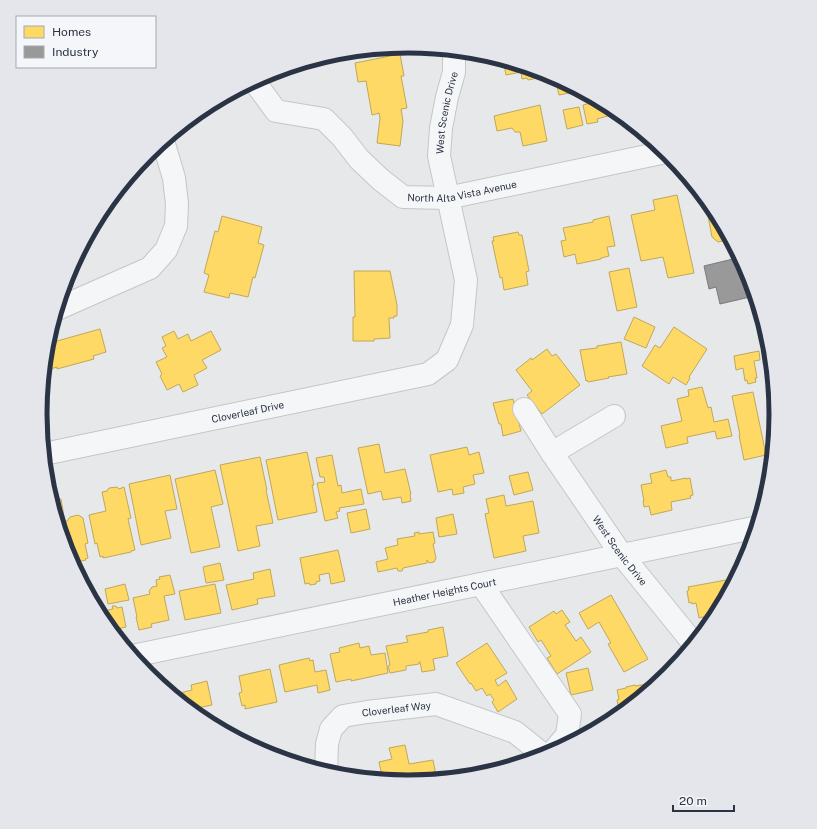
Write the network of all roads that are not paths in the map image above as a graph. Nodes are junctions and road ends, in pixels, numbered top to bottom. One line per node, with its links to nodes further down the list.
1 (454, 56): 5 (street, West Scenic Drive)
2 (258, 86): 5 (street, North Alta Vista Avenue)
3 (165, 148): 6 (street)
4 (658, 154): 5 (street, North Alta Vista Avenue)
5 (447, 198): 7 (street, West Scenic Drive)
6 (64, 306)
7 (447, 360): 11 (street, Cloverleaf Drive)
8 (524, 409): 10 (street, West Scenic Drive)
9 (614, 416): 10 (street)
10 (552, 452): 13 (street, West Scenic Drive)
11 (49, 453)
12 (752, 528): 13 (street, Heather Heights Court)
13 (622, 554): 14 (street, Heather Heights Court); 15 (street, West Scenic Drive)
14 (481, 584): 16 (street, Heather Heights Court); 17 (street)
15 (691, 640)
16 (139, 655)
17 (560, 742)
18 (539, 751): 19 (street, Cloverleaf Way)
19 (326, 766)

